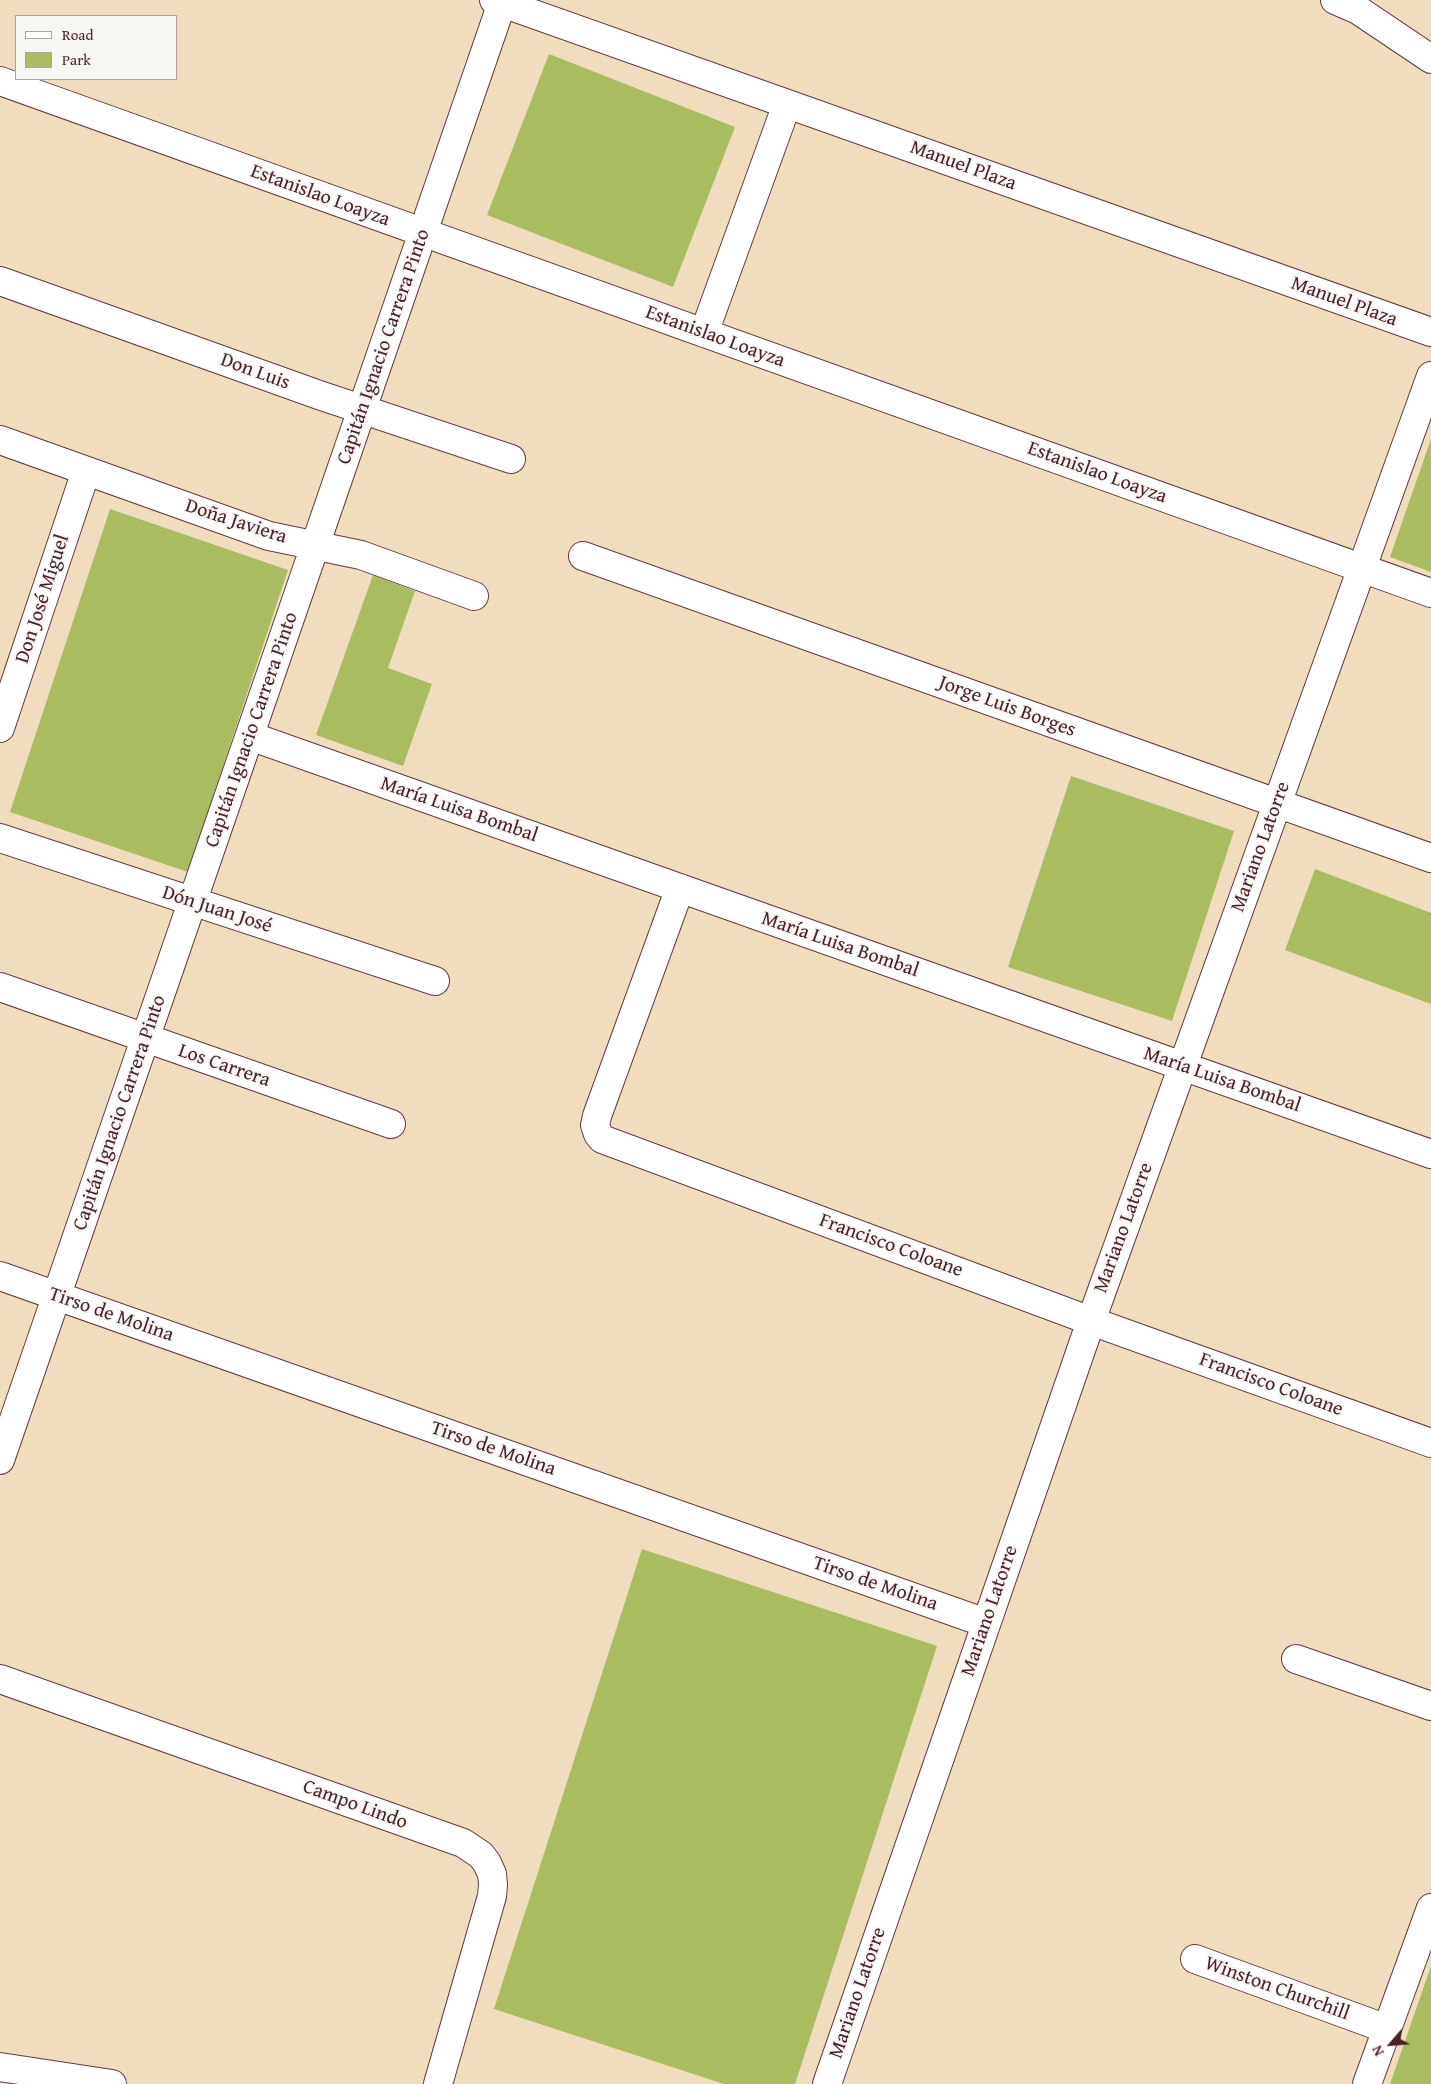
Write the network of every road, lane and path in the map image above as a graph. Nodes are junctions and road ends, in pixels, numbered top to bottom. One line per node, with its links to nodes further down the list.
1 (1335, 0): 3 (street)
2 (500, 1): 5 (street, Manuel Plaza); 6 (street, Capitán Ignacio Carrera Pinto)
3 (1431, 59)
4 (0, 81): 6 (street, Estanislao Loayza)
5 (787, 104): 8 (street, Manuel Plaza); 9 (street)
6 (423, 233): 9 (street, Estanislao Loayza); 11 (street, Capitán Ignacio Carrera Pinto)
7 (0, 281): 11 (street, Don Luis)
8 (1431, 332)
9 (704, 333): 17 (street, Estanislao Loayza)
10 (1431, 376): 17 (street, Mariano Latorre)
11 (362, 410): 13 (street, Don Luis); 15 (street, Capitán Ignacio Carrera Pinto)
12 (0, 440): 14 (street, Doña Javiera)
13 (511, 459)
14 (86, 471): 15 (street, Doña Javiera); 20 (street, Don José Miguel)
15 (316, 545): 19 (street, Doña Javiera); 21 (street, Capitán Ignacio Carrera Pinto)
16 (583, 556): 22 (street, Jorge Luis Borges)
17 (1362, 568): 18 (street, Estanislao Loayza); 22 (street, Mariano Latorre)
18 (1431, 592)
19 (474, 596)
20 (0, 728)
21 (250, 736): 25 (street, María Luisa Bombal); 26 (street, Capitán Ignacio Carrera Pinto)
22 (1277, 804): 24 (street, Jorge Luis Borges); 30 (street, Mariano Latorre)
23 (0, 838): 26 (street, Dón Juan José)
24 (1431, 858)
25 (680, 888): 30 (street, María Luisa Bombal); 35 (street, Francisco Coloane)
26 (193, 901): 27 (street, Dón Juan José); 29 (street, Capitán Ignacio Carrera Pinto)
27 (435, 981)
28 (0, 987): 29 (street, Los Carrera)
29 (145, 1039): 31 (street, Los Carrera); 34 (street, Capitán Ignacio Carrera Pinto)
30 (1182, 1066): 32 (street, María Luisa Bombal); 35 (street, Mariano Latorre)
31 (391, 1124)
32 (1431, 1154)
33 (0, 1276): 34 (street, Tirso de Molina)
34 (57, 1296): 37 (street, Capitán Ignacio Carrera Pinto); 38 (street, Tirso de Molina)
35 (1091, 1321): 36 (street, Francisco Coloane); 38 (street, Mariano Latorre)
36 (1431, 1442)
37 (0, 1460)
38 (986, 1623): 48 (street, Mariano Latorre)
39 (1296, 1659): 41 (street)
40 (0, 1679): 47 (street, Campo Lindo)
41 (1431, 1706)
42 (1431, 1908): 44 (street)
43 (1195, 1959): 44 (street, Winston Churchill)
44 (1387, 2029): 49 (street)
45 (0, 2068): 46 (street)
46 (112, 2084)
47 (438, 2084)
48 (827, 2084)
49 (1367, 2084)

